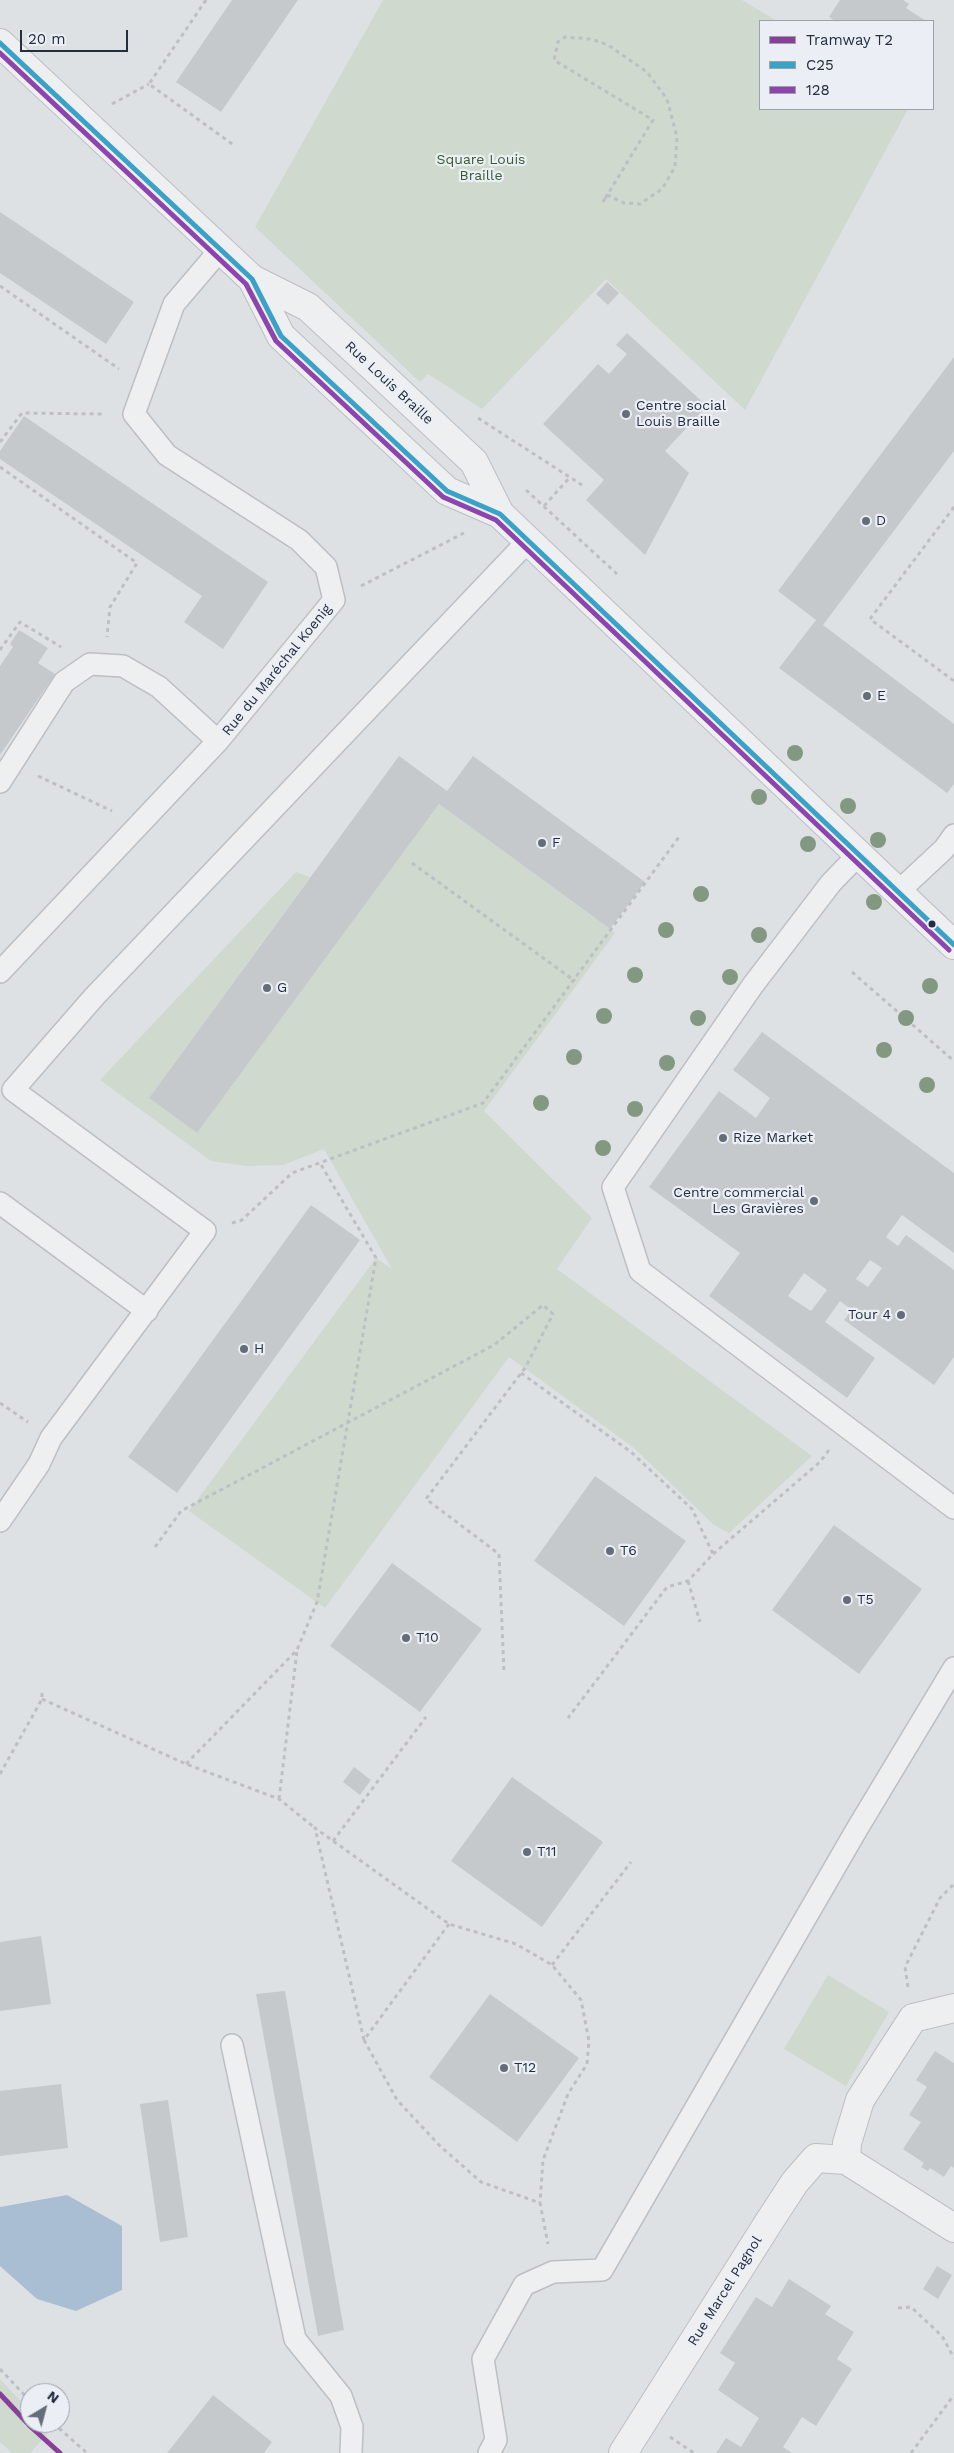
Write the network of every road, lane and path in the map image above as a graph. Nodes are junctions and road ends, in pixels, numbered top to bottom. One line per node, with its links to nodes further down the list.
1 (206, 0): 3 (path)
2 (0, 43): 4 (street, Rue Louis Braille)
3 (149, 84): 4 (path); 5 (path)
4 (82, 120): 7 (street, Rue Louis Braille)
5 (235, 146)
6 (603, 202): 6 (path)
7 (220, 250): 8 (street, Rue Louis Braille); 10 (lane)
8 (252, 279): 19 (street, Rue Louis Braille); 19 (street, Rue Louis Braille)
9 (0, 286): 10 (path)
10 (145, 386): 11 (lane)
11 (134, 414): 13 (path); 21 (lane, Rue du Maréchal Koenig)
12 (473, 415): 15 (path)
13 (0, 442)
14 (0, 467): 23 (path)
15 (570, 477): 16 (path); 17 (path)
16 (582, 485)
17 (544, 506)
18 (954, 507): 24 (path)
19 (500, 514): 20 (street, Rue Louis Braille); 21 (path)
20 (528, 541): 30 (street, Rue Louis Braille); 38 (lane)
21 (334, 600): 25 (lane, Rue du Maréchal Koenig)
22 (0, 650): 23 (path)
23 (97, 664): 25 (lane); 26 (lane)
24 (954, 681)
25 (218, 741): 27 (lane, Rue du Maréchal Koenig)
26 (6, 773): 27 (path)
27 (140, 824): 34 (lane, Rue du Maréchal Koenig)
28 (954, 835): 32 (lane)
29 (679, 837): 36 (path)
30 (858, 855): 32 (street, Rue Louis Braille); 45 (lane)
31 (412, 863): 36 (path)
32 (898, 892): 33 (street, Rue Louis Braille)
33 (954, 945)
34 (0, 972)
35 (852, 972): 37 (path)
36 (575, 981): 39 (path)
37 (954, 1061)
38 (7, 1097): 41 (lane)
39 (320, 1163): 41 (path); 44 (path)
40 (0, 1203): 42 (lane)
41 (205, 1231): 42 (lane)
42 (147, 1312): 47 (lane)
43 (521, 1374): 44 (path); 49 (path); 54 (path)
44 (348, 1423): 48 (path); 52 (path)
45 (846, 1427): 46 (lane); 49 (path)
46 (954, 1508)
47 (0, 1521)
48 (155, 1547)
49 (712, 1554): 50 (path)
50 (688, 1581): 51 (path); 58 (path)
51 (700, 1622)
52 (298, 1650): 59 (path); 61 (path)
53 (954, 1668): 75 (lane)
54 (504, 1673)
55 (42, 1690): 56 (path)
56 (42, 1699): 59 (path); 60 (path)
57 (426, 1717): 63 (path)
58 (568, 1718)
59 (186, 1764): 61 (path)
60 (0, 1774)
61 (279, 1799): 62 (path)
62 (315, 1828): 63 (path); 70 (path)
63 (333, 1841): 66 (path)
64 (630, 1862): 67 (path)
65 (954, 1884): 69 (path)
66 (449, 1924): 67 (path); 70 (path)
67 (552, 1966): 73 (path)
68 (954, 2008): 69 (street)
69 (913, 2018): 72 (street)
70 (364, 2040): 73 (path)
71 (232, 2045): 83 (lane)
72 (846, 2160): 74 (street, Rue Marcel Pagnol); 85 (street, Rue Marcel Pagnol)
73 (540, 2203): 75 (path)
74 (954, 2228)
75 (553, 2272): 84 (lane)
76 (898, 2308): 77 (path)
77 (954, 2358)
78 (0, 2369): 79 (path)
79 (20, 2390)
80 (954, 2395): 86 (path)
81 (64, 2433): 82 (path)
82 (87, 2453)
83 (352, 2453)
84 (489, 2453)
85 (623, 2453)
86 (911, 2453)

